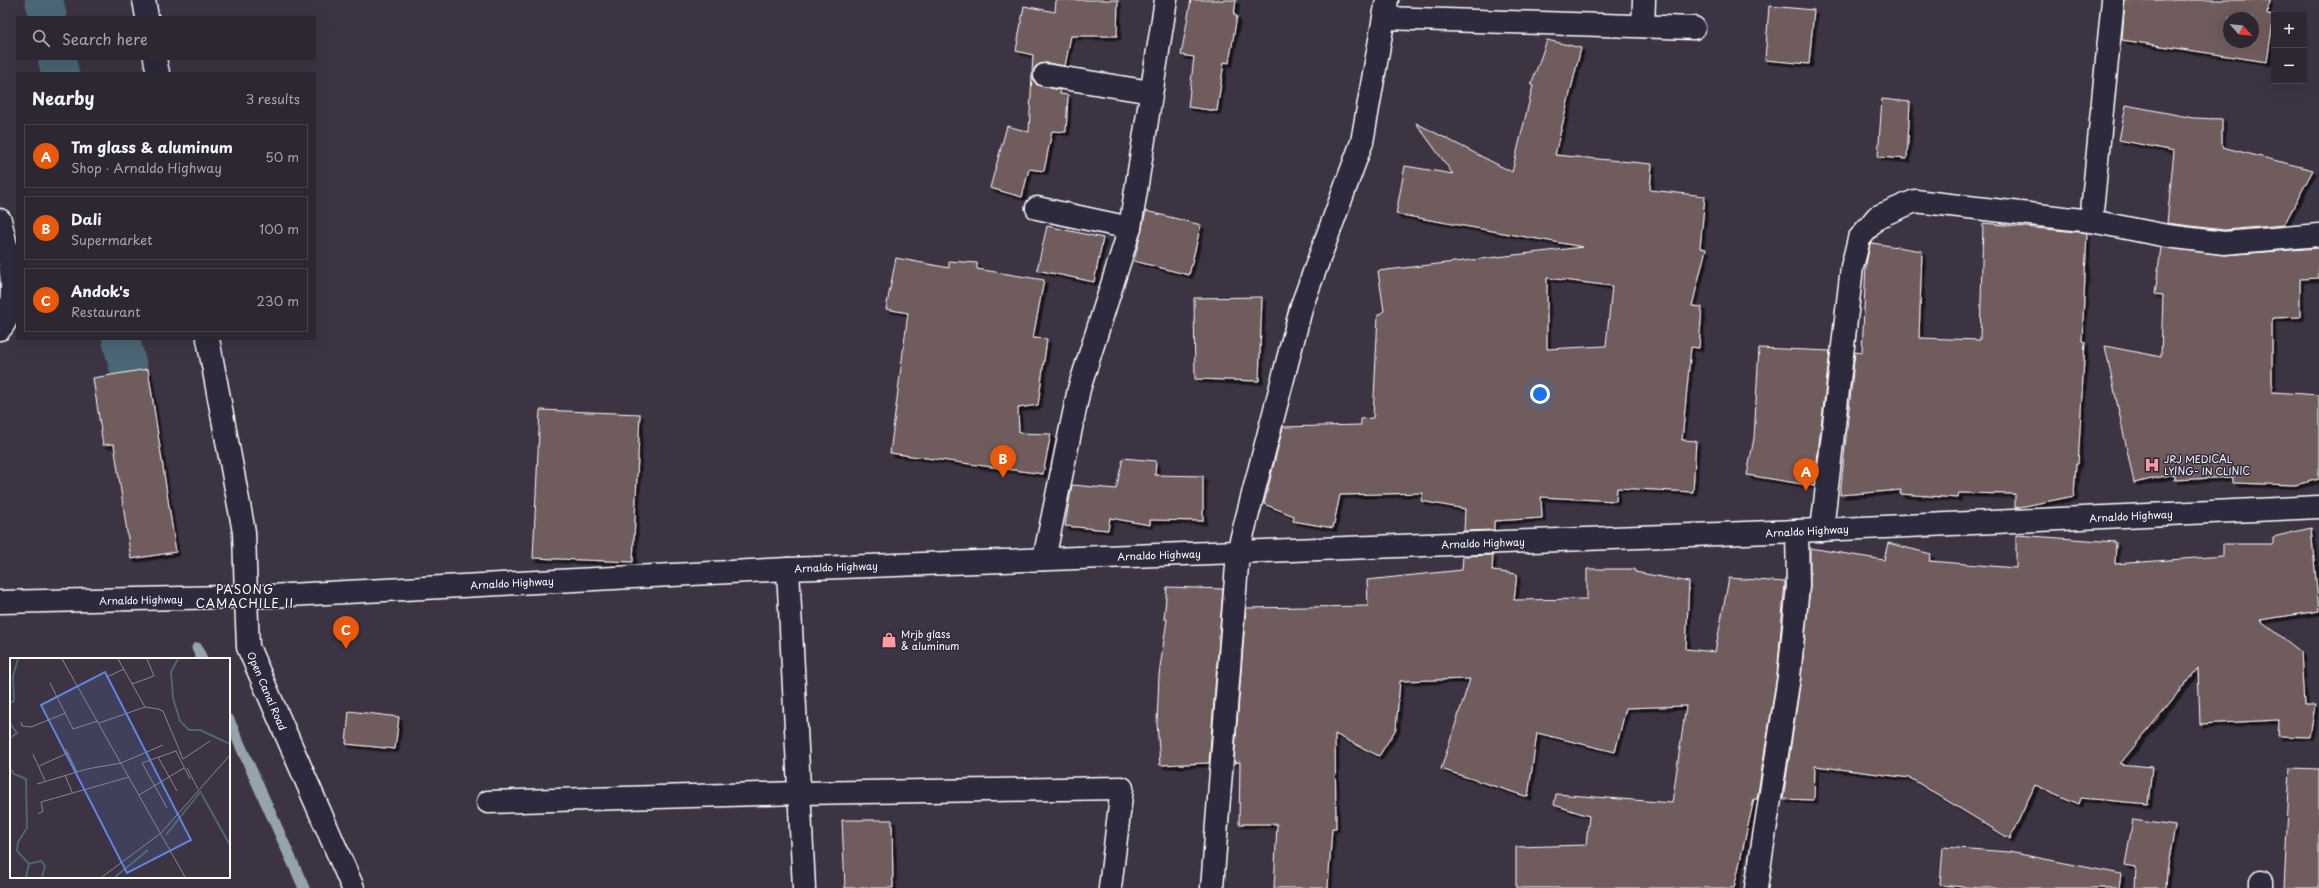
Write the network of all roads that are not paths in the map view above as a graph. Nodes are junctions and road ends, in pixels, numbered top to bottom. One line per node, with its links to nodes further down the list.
1 (144, 0): 6 (street)
2 (1166, 0): 12 (street)
3 (1644, 0): 7 (street)
4 (2113, 0): 15 (street)
5 (1386, 9): 7 (street); 23 (street)
6 (147, 16)
7 (1643, 26): 8 (street)
8 (1694, 28)
9 (155, 60): 10 (street)
10 (158, 72)
11 (1045, 75): 12 (street)
12 (1151, 92): 16 (street)
13 (1037, 208): 16 (street)
14 (0, 220): 18 (street)
15 (2091, 221): 17 (street); 21 (street)
16 (1130, 228): 24 (street)
17 (2319, 235)
18 (0, 329)
19 (208, 340): 26 (street, Open Canal Road)
20 (2319, 507): 21 (street, Arnaldo Highway)
21 (1822, 530): 22 (street, Arnaldo Highway)
22 (1796, 531): 23 (street, Arnaldo Highway); 34 (street)
23 (1238, 552): 24 (street, Arnaldo Highway); 33 (street)
24 (1044, 559): 25 (street, Arnaldo Highway)
25 (788, 569): 26 (street, Arnaldo Highway); 28 (street)
26 (246, 597): 27 (street, Arnaldo Highway); 30 (street, Open Canal Road)
27 (0, 602)
28 (799, 793): 29 (street); 31 (street); 32 (street)
29 (488, 802)
30 (353, 888)
31 (804, 888)
32 (1110, 888)
33 (1212, 888)
34 (1756, 888)

